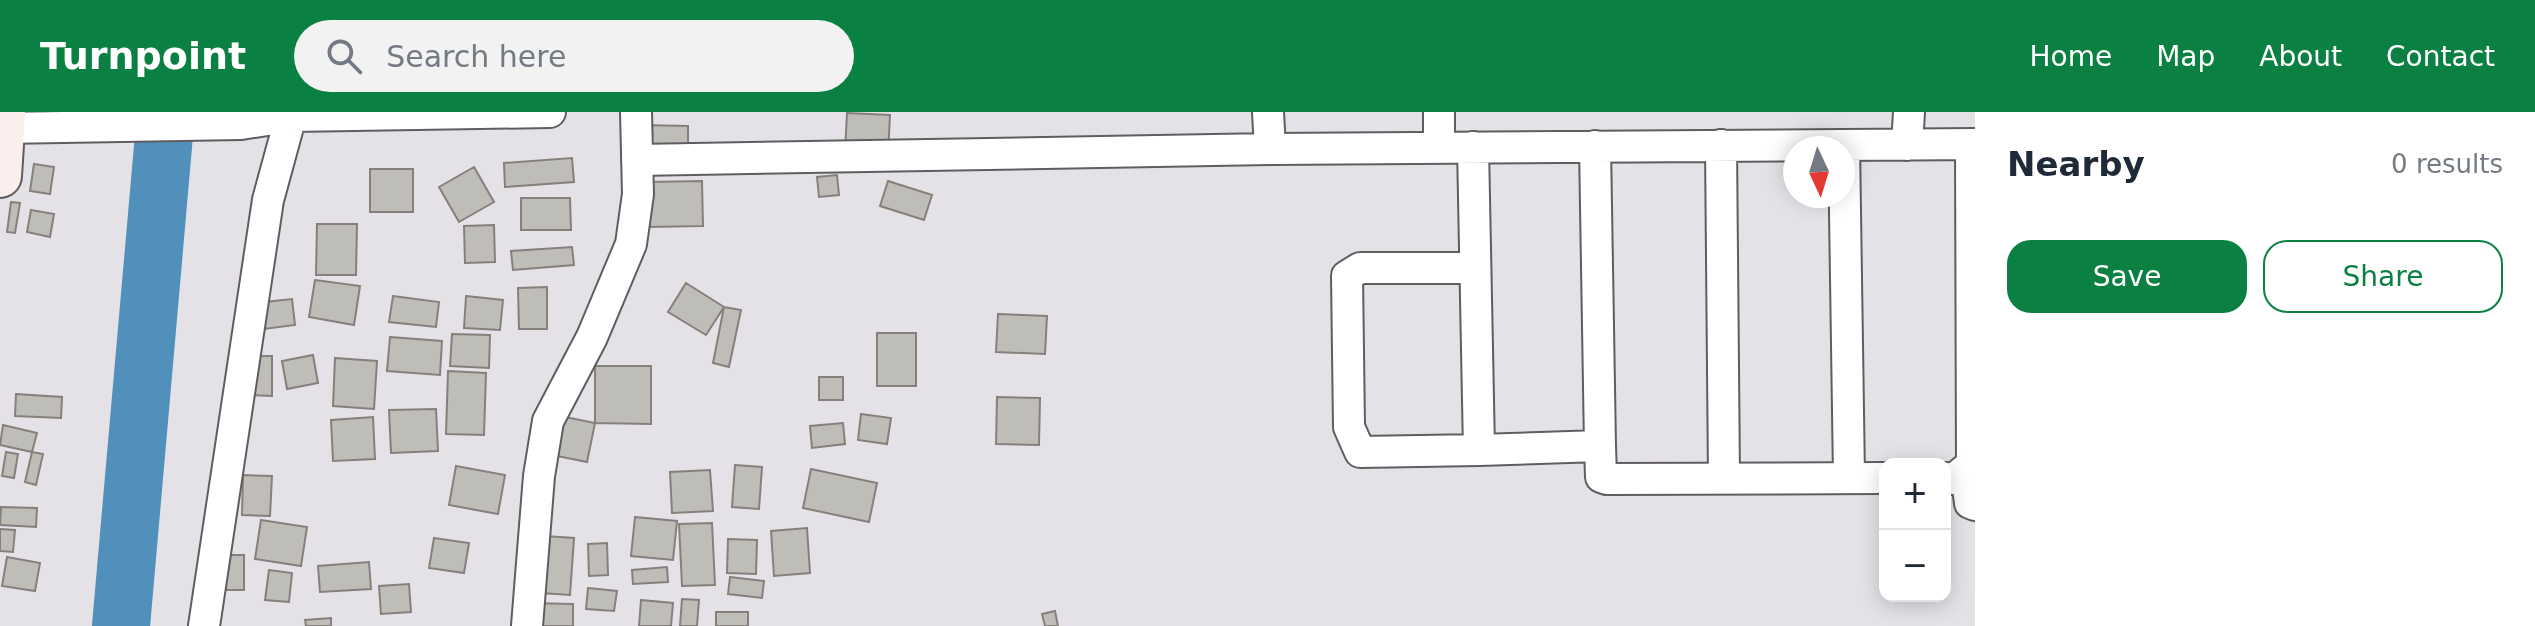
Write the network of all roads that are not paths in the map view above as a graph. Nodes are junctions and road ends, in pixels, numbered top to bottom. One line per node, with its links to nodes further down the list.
1 (550, 112): 6 (street)
2 (636, 112): 17 (street)
3 (1268, 112): 16 (street)
4 (1439, 112): 14 (street)
5 (1909, 112): 12 (street)
6 (292, 114): 7 (street); 29 (street)
7 (4, 120): 18 (main road)
8 (1973, 144): 12 (street); 21 (street)
9 (1721, 145): 10 (street); 13 (street); 26 (street)
10 (1783, 145)
11 (1855, 145): 12 (street)
12 (1907, 145)
13 (1595, 146): 15 (street); 22 (street)
14 (1439, 147): 15 (street); 16 (street)
15 (1473, 147): 20 (street)
16 (1270, 149): 17 (street)
17 (637, 160): 30 (street)
18 (0, 176)
19 (1845, 208): 25 (street)
20 (1474, 268): 23 (street); 23 (street)
21 (1973, 318): 24 (street)
22 (1600, 446): 23 (street); 26 (street)
23 (1479, 450)
24 (1955, 475): 28 (street)
25 (1849, 477): 26 (street); 27 (street)
26 (1724, 478)
27 (1879, 478)
28 (1975, 505)
29 (204, 626)
30 (527, 626)

